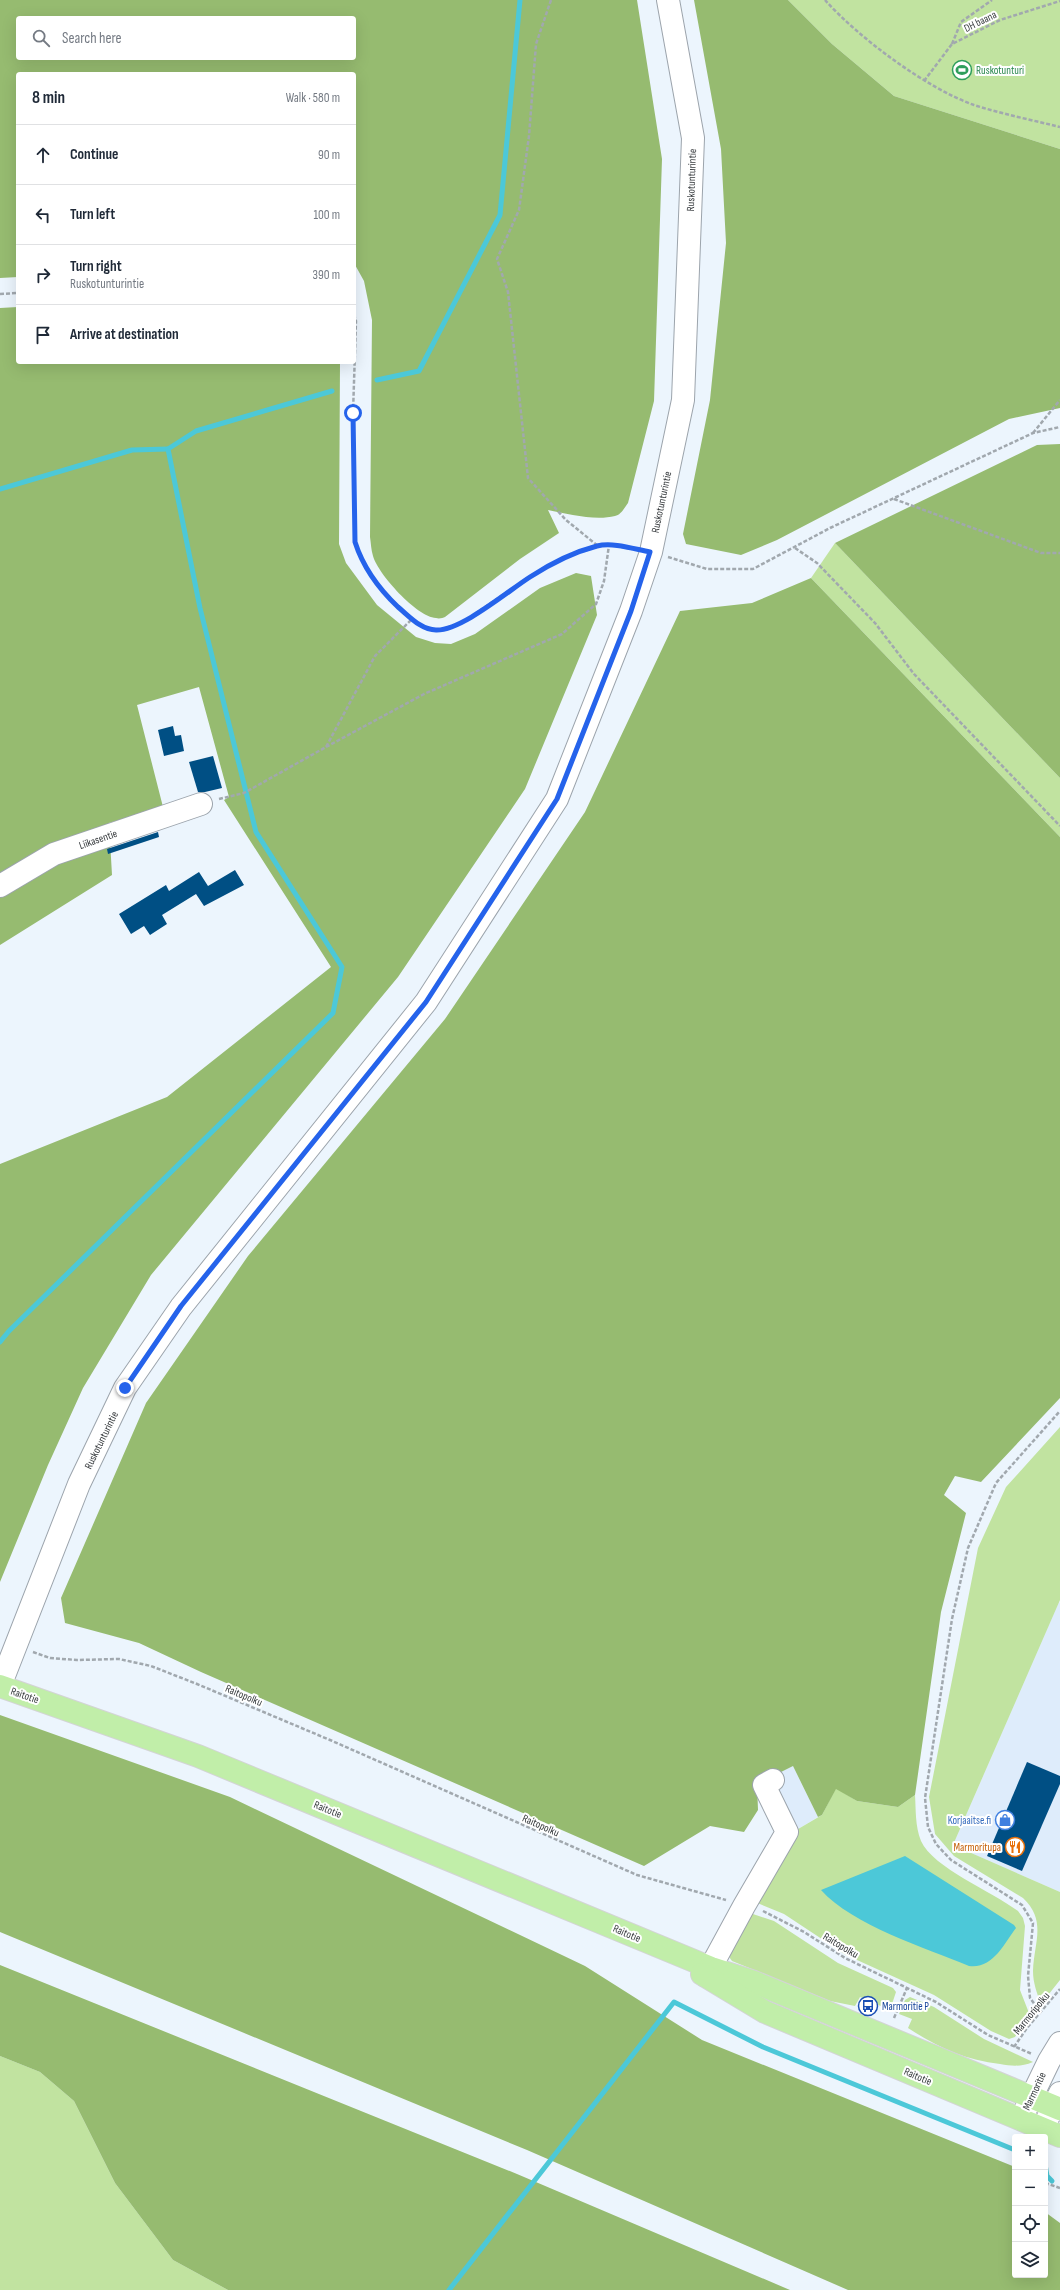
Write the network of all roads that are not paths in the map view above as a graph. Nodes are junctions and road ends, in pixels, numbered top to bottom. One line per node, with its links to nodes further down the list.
1 (668, 0): 4 (street, Ruskotunturintie)
2 (201, 804): 3 (street, Liikasentie)
3 (0, 886)
4 (0, 1686): 6 (main road, Raitotie)
5 (774, 1780): 6 (street)
6 (709, 1972): 8 (main road, Raitotie); 10 (main road, Raitotie)
7 (1054, 2052): 8 (street, Marmoritie)
8 (1031, 2096): 9 (main road, Raitotie); 10 (street, Marmoritie)
9 (1058, 2103): 11 (street)
10 (1021, 2119): 11 (main road, Raitotie)
11 (1052, 2132)

